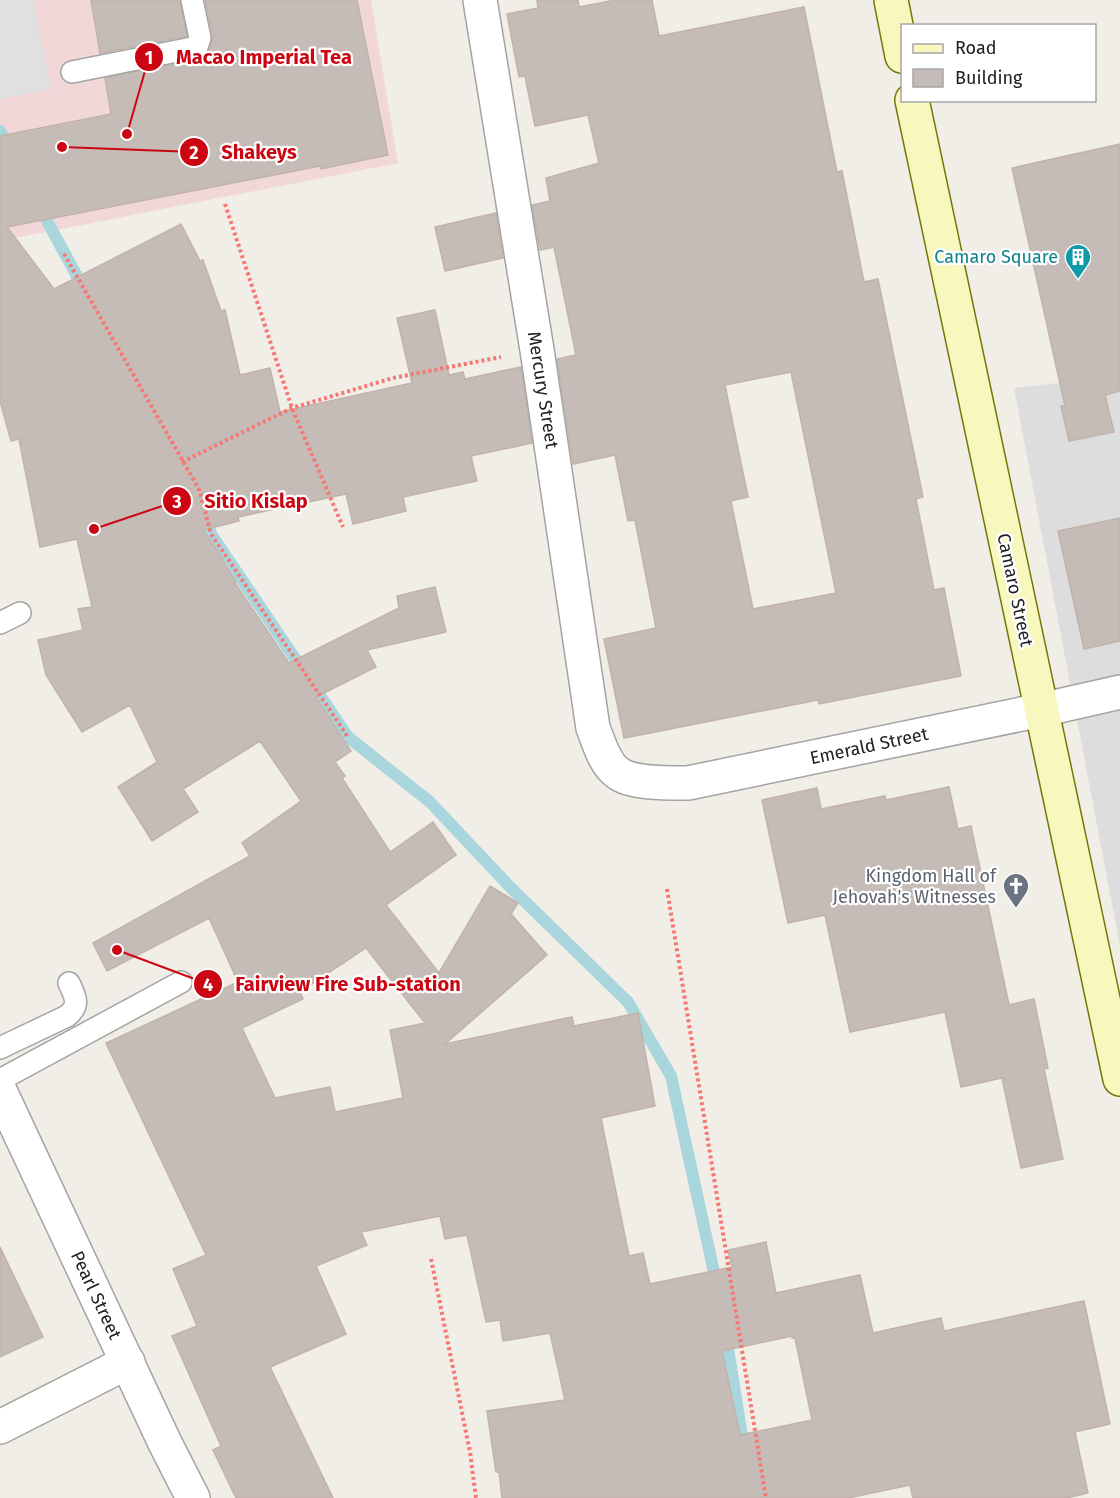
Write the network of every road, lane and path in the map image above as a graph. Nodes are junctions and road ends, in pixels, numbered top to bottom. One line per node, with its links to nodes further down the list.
1 (192, 0): 5 (lane)
2 (480, 0): 9 (street, Mercury Street)
3 (891, 0): 4 (street)
4 (901, 47)
5 (72, 72)
6 (912, 102): 16 (street, Camaro Street)
7 (225, 204): 10 (path)
8 (64, 254): 11 (path)
9 (537, 350): 10 (path); 18 (street, Mercury Street)
10 (292, 408): 11 (path); 12 (path)
11 (182, 462): 17 (path)
12 (343, 527)
13 (20, 613): 14 (lane)
14 (0, 623)
15 (1120, 692): 16 (street, Emerald Street)
16 (1041, 710): 18 (street, Emerald Street); 23 (street, Camaro Street)
17 (348, 737)
18 (618, 774)
19 (667, 889): 31 (path)
20 (181, 982): 24 (lane)
21 (69, 983): 22 (lane)
22 (0, 1048)
23 (1120, 1079)
24 (0, 1080)
25 (0, 1091): 27 (street, Pearl Street)
26 (431, 1259): 30 (path)
27 (128, 1362): 28 (street); 29 (street, Pearl Street)
28 (0, 1427)
29 (193, 1498)
30 (476, 1498)
31 (766, 1498)

